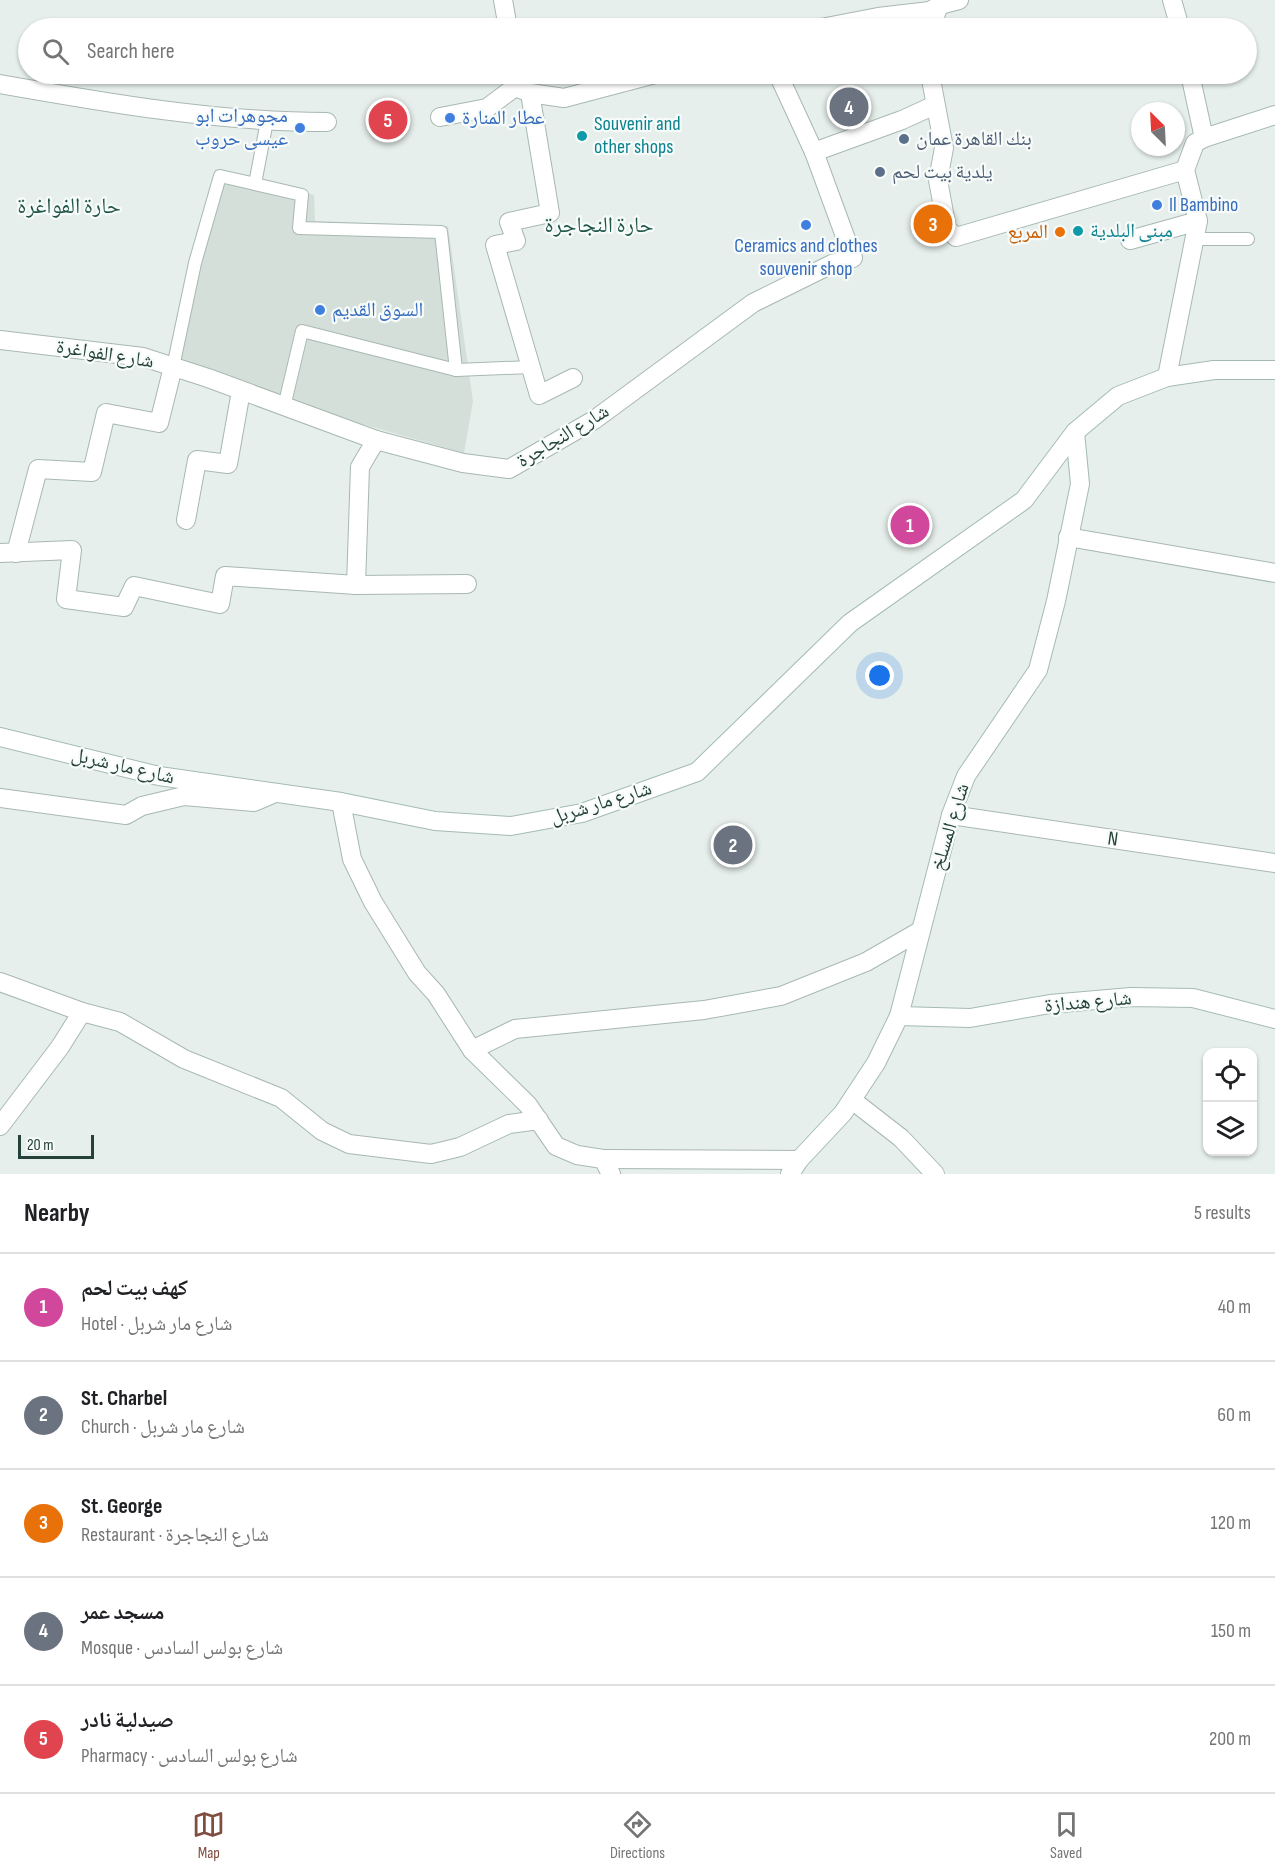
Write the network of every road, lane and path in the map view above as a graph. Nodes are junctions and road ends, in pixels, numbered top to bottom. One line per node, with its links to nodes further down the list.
1 (503, 0): 5 (street)
2 (959, 0): 4 (street)
3 (1172, 0): 8 (street)
4 (940, 2): 6 (street); 7 (street)
5 (506, 18)
6 (873, 18)
7 (934, 18)
8 (1177, 18)
9 (0, 84): 18 (street)
10 (617, 84): 14 (street)
11 (782, 84): 21 (street)
12 (932, 84): 15 (street)
13 (1192, 84): 20 (street)
14 (519, 85): 17 (street); 30 (street)
15 (935, 105): 21 (street); 22 (street)
16 (1275, 115): 20 (street)
17 (440, 117)
18 (267, 121): 19 (street); 23 (lane)
19 (327, 122)
20 (1204, 138): 22 (street)
21 (813, 152): 39 (street, شارع النجاجرة)
22 (1185, 170): 24 (street)
23 (255, 184): 29 (lane); 31 (lane)
24 (1198, 220): 25 (street); 27 (street)
25 (1195, 239): 26 (lane); 33 (street)
26 (1248, 239)
27 (1130, 240)
28 (0, 340): 29 (street, شارع الفواغرة)
29 (173, 367): 34 (street, شارع الفواغرة); 42 (street)
30 (531, 367): 31 (lane); 35 (street)
31 (456, 370): 37 (lane)
32 (1275, 370): 33 (street, شارع مار شربل)
33 (1167, 377): 38 (street, شارع مار شربل)
34 (208, 378): 36 (street, شارع النجاجرة)
35 (573, 378)
36 (241, 391): 37 (street, شارع النجاجرة); 40 (street)
37 (284, 407): 39 (street, شارع النجاجرة)
38 (1075, 432): 41 (street, شارع المسلخ); 49 (street, شارع مار شربل)
39 (376, 440): 45 (street)
40 (186, 520)
41 (1068, 537): 43 (street); 50 (street, شارع المسلخ)
42 (8, 553): 45 (street)
43 (1275, 573)
44 (467, 584): 45 (street)
45 (356, 585)
46 (0, 737): 47 (street, شارع مار شربل)
47 (275, 793): 48 (street); 49 (street, شارع مار شربل)
48 (0, 798)
49 (341, 802): 57 (street)
50 (951, 815): 51 (street, N); 52 (street, شارع المسلخ)
51 (1275, 863)
52 (920, 931): 55 (street, شارع المسلخ); 57 (street)
53 (0, 982): 54 (street)
54 (82, 1012): 59 (street); 60 (street)
55 (899, 1016): 56 (street, شارع هندازة); 58 (street, شارع المسلخ)
56 (1275, 1019)
57 (472, 1050): 59 (street)
58 (852, 1100): 62 (street, شارع المسلخ); 63 (street)
59 (538, 1120): 61 (street)
60 (0, 1126)
61 (607, 1167): 62 (street)
62 (795, 1167)
63 (935, 1174)

